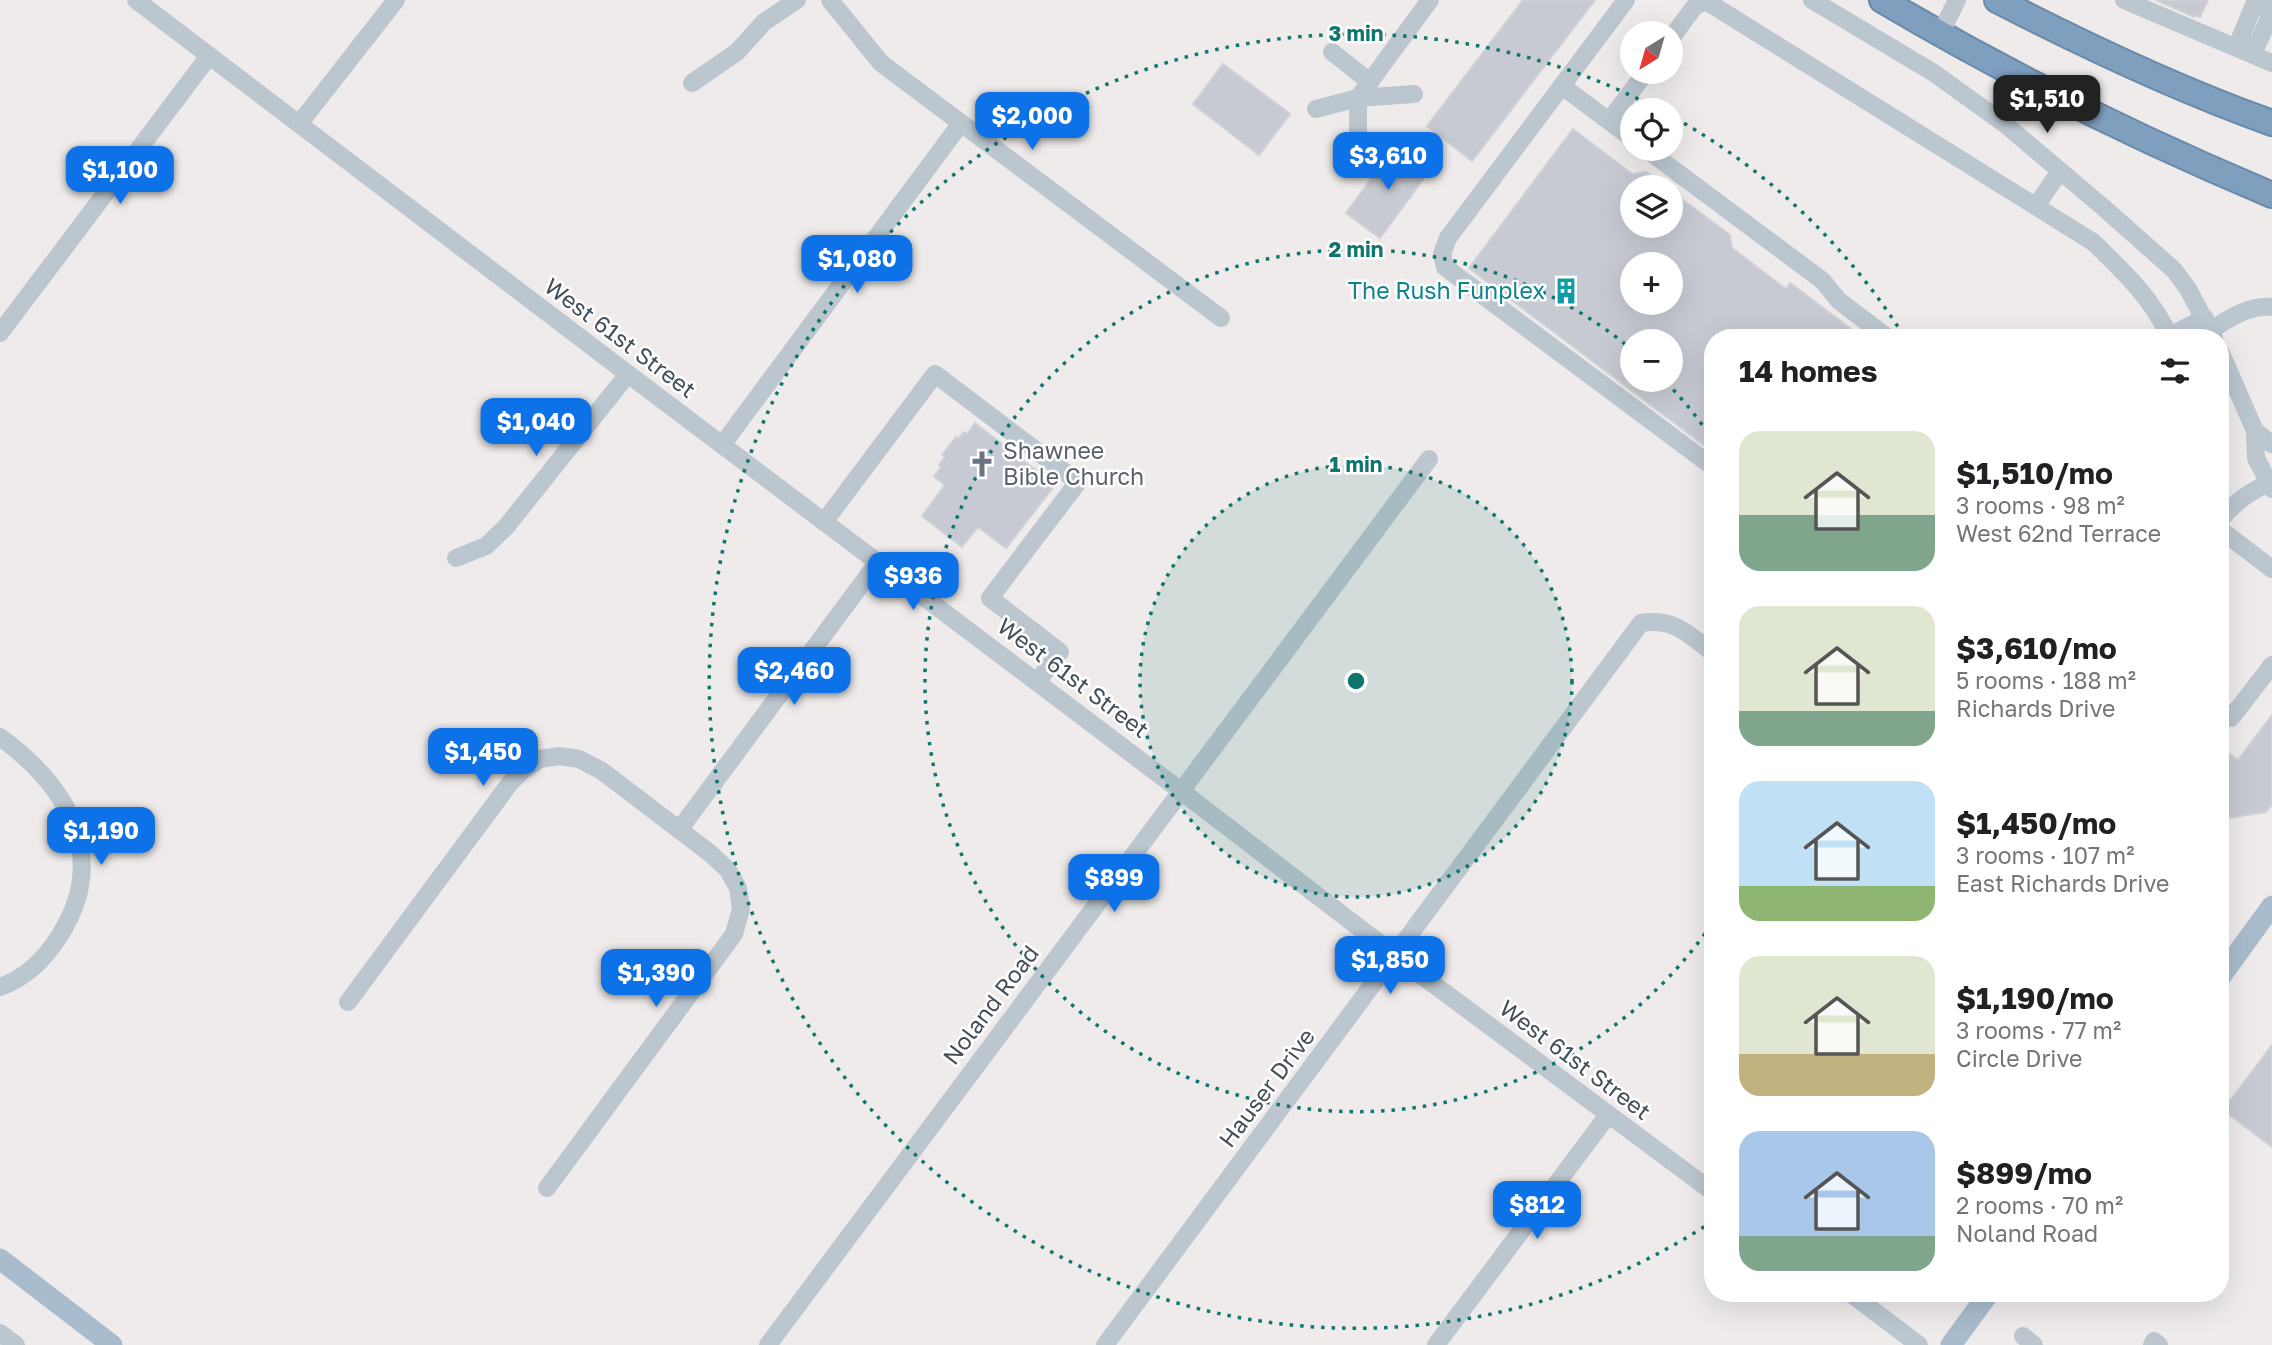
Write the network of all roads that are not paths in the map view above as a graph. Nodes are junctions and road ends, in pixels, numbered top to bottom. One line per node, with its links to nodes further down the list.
1 (136, 0): 17 (street, West 61st Street)
2 (396, 0): 28 (street)
3 (797, 0): 20 (street)
4 (830, 0): 27 (street)
5 (1430, 0): 19 (street)
6 (1626, 0): 22 (street)
7 (1812, 0): 33 (street)
8 (1882, 0): 15 (highway)
9 (1957, 0): 15 (street)
10 (1997, 0): 29 (highway)
11 (2124, 0): 14 (street)
12 (2256, 0): 14 (street)
13 (1683, 21): 35 (street)
14 (2196, 32): 18 (street)
15 (1940, 34): 34 (highway)
16 (1332, 52): 19 (street)
17 (209, 56): 28 (street, West 61st Street); 41 (street)
18 (2272, 63)
19 (1370, 82): 24 (street)
20 (692, 83)
21 (1637, 84): 26 (street)
22 (1562, 86): 26 (street); 48 (street)
23 (1414, 94): 24 (street)
24 (1358, 98): 25 (street); 31 (street)
25 (1316, 109)
26 (1609, 121): 30 (street)
27 (961, 123): 37 (street); 46 (street)
28 (299, 124): 43 (street, West 61st Street)
29 (2272, 124)
30 (1620, 129)
31 (1358, 149)
32 (1662, 161): 38 (street)
33 (2060, 171): 35 (street); 40 (street)
34 (2272, 195)
35 (2036, 206): 39 (street)
36 (2272, 307): 40 (street)
37 (1221, 318)
38 (1876, 329)
39 (2166, 329)
40 (2210, 329)
41 (0, 333)
42 (2229, 372): 44 (street)
43 (628, 374): 46 (street, West 61st Street); 53 (street)
44 (2255, 432): 45 (street); 49 (street)
45 (2272, 444)
46 (722, 445): 51 (street, West 61st Street)
47 (1429, 459): 61 (street, Noland Road)
48 (1704, 460)
49 (2271, 485): 50 (street)
50 (2229, 509)
51 (824, 522): 54 (street, West 61st Street); 58 (street)
52 (2229, 536): 55 (street)
53 (456, 558)
54 (878, 562): 58 (street, West 61st Street); 62 (street)
55 (2272, 569)
56 (1704, 646): 64 (street, Hauser Drive)
57 (2272, 665): 59 (street)
58 (1037, 682): 61 (street, West 61st Street)
59 (2229, 717)
60 (0, 737): 66 (street)
61 (1181, 791): 64 (street, West 61st Street); 77 (street, Noland Road)
62 (679, 830): 67 (street); 70 (street)
63 (2269, 917): 65 (main road)
64 (1394, 953): 68 (street, West 61st Street); 78 (street, Hauser Drive)
65 (2229, 966)
66 (0, 987)
67 (348, 1002)
68 (1608, 1115): 69 (street, West 61st Street); 79 (street)
69 (1704, 1185)
70 (547, 1188)
71 (0, 1259): 75 (main road)
72 (1862, 1302): 80 (street)
73 (1982, 1302): 81 (main road)
74 (0, 1333): 76 (street)
75 (104, 1342)
76 (16, 1345)
77 (768, 1345)
78 (1105, 1345)
79 (1436, 1345)
80 (1919, 1345)
81 (1951, 1345)
82 (2152, 1345): 83 (street)
83 (2159, 1345)

